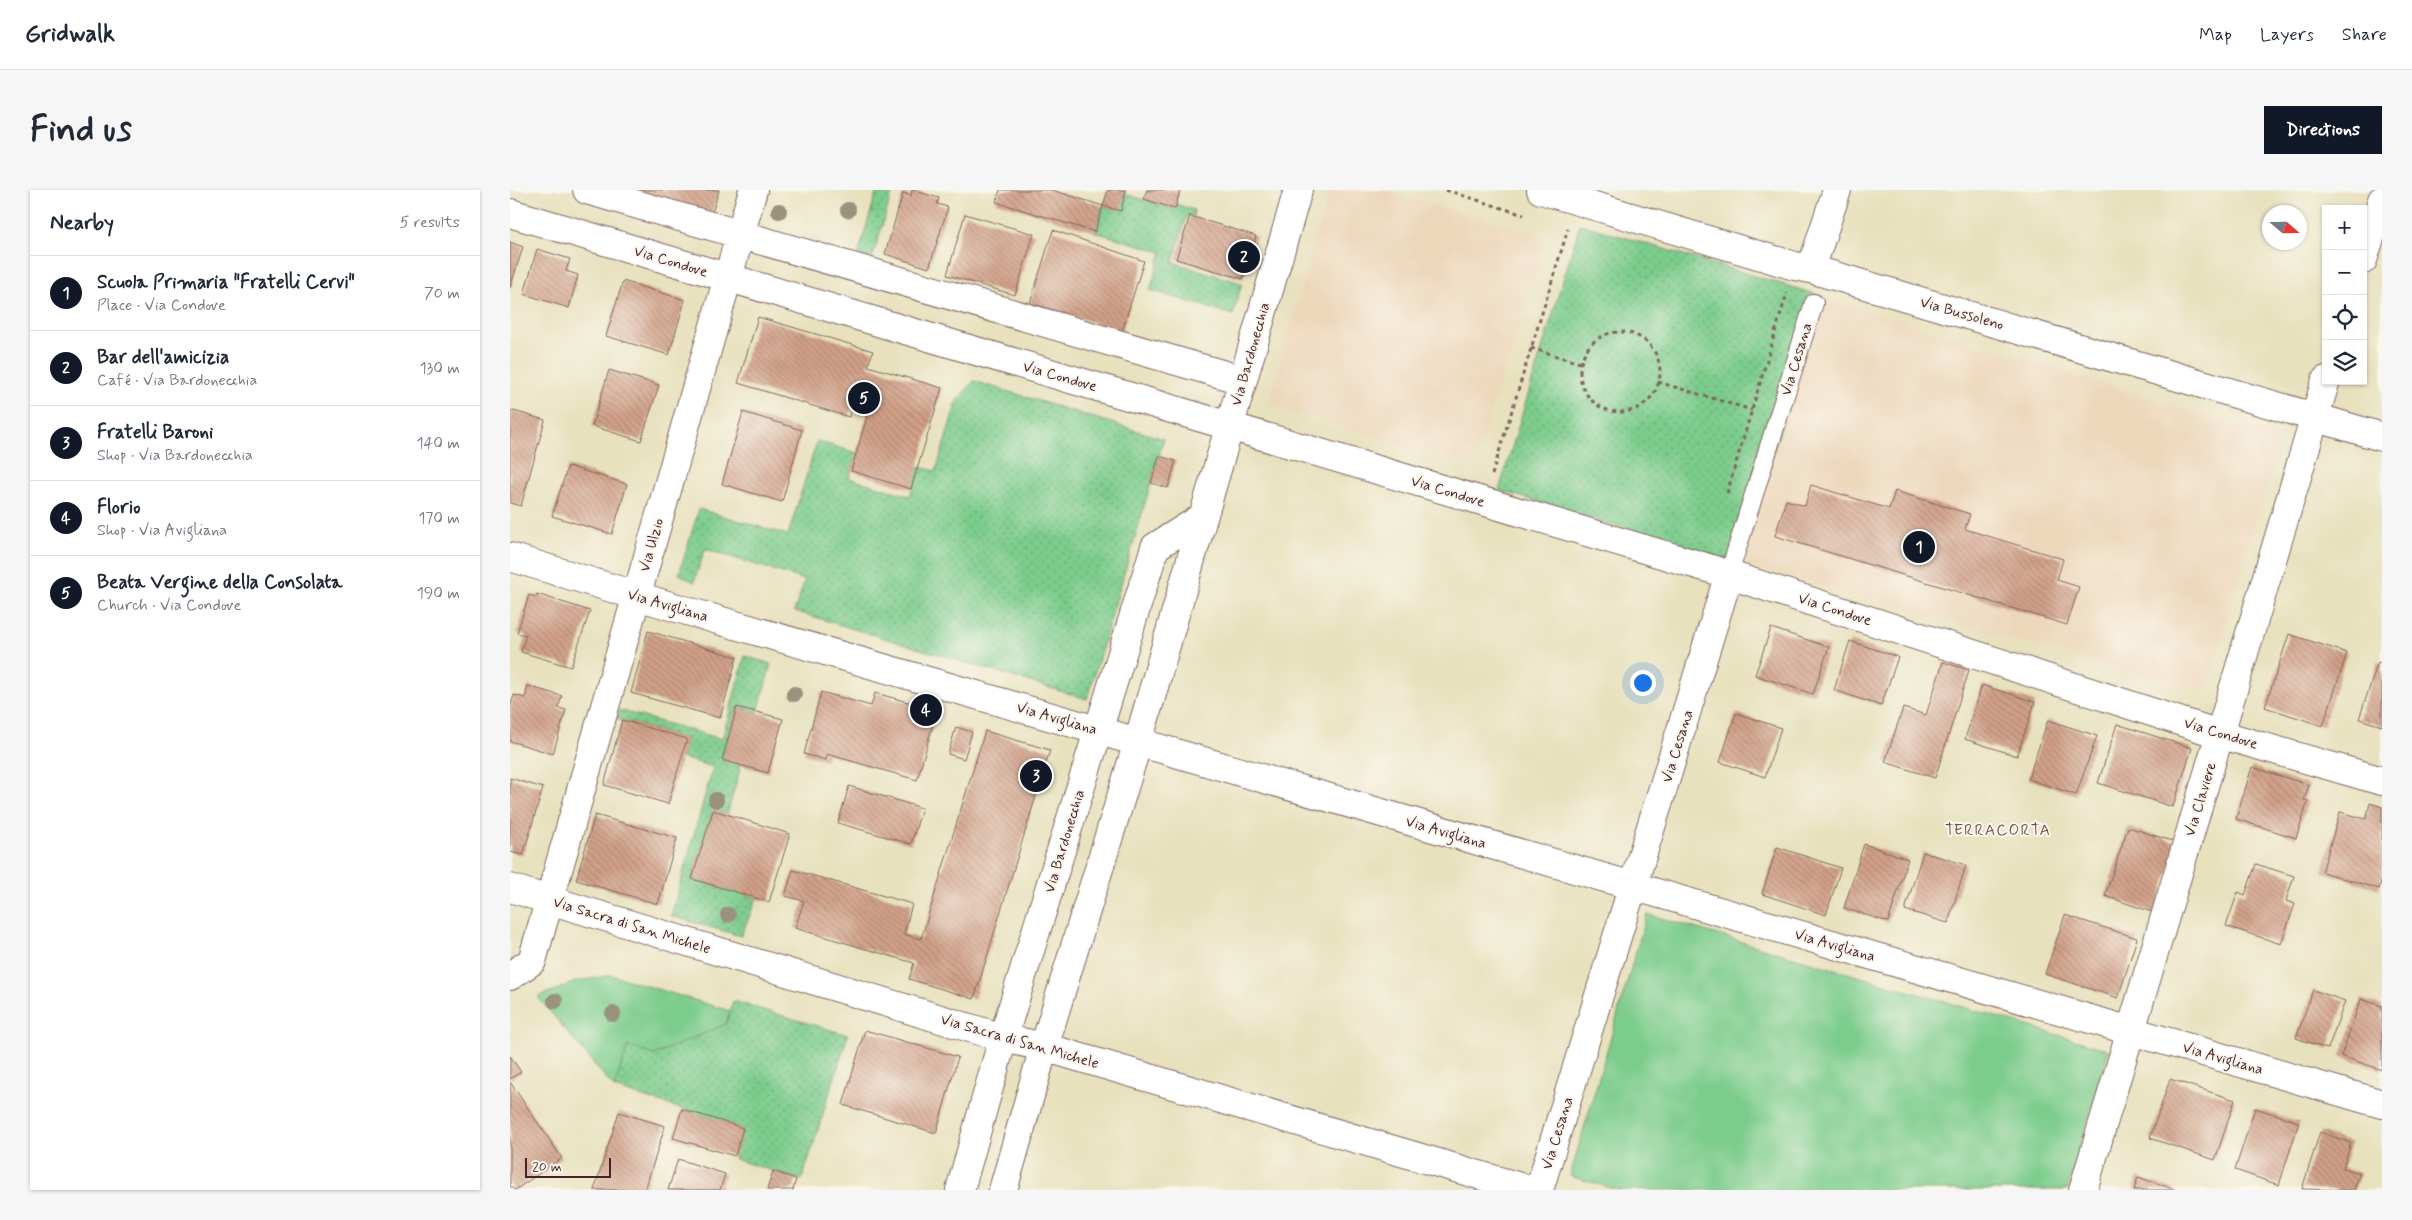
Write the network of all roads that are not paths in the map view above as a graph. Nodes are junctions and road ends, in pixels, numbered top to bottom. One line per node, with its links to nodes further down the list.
1 (587, 190): 8 (street)
2 (752, 190): 8 (street, Via Ulzio)
3 (1298, 190): 13 (street, Via Bardonecchia)
4 (1542, 190): 10 (street, Via Bussoleno)
5 (1837, 190): 10 (street)
6 (2382, 200): 9 (street)
7 (510, 213): 11 (street, Via Condove)
8 (740, 234): 11 (street, Via Ulzio); 13 (street)
9 (2366, 250)
10 (1803, 267): 15 (street, Via Bussoleno)
11 (727, 278): 16 (street, Via Condove); 21 (street, Via Ulzio)
12 (1814, 303): 20 (lane, Via Cesana)
13 (1242, 380): 16 (street, Via Bardonecchia)
14 (2324, 385): 15 (street, Via Claviere)
15 (2314, 417): 17 (street, Via Bussoleno); 23 (street, Via Claviere)
16 (1229, 426): 18 (street, Via Bardonecchia); 20 (street, Via Condove)
17 (2382, 437)
18 (1202, 517): 22 (street, Via Bardonecchia); 24 (street, Via Bardonecchia)
19 (510, 558): 21 (street, Via Avigliana)
20 (1729, 574): 23 (street, Via Condove); 26 (street, Via Cesana)
21 (638, 596): 22 (street, Via Avigliana); 28 (street, Via Ulzio)
22 (1097, 730): 24 (street, Via Avigliana); 31 (street, Via Bardonecchia)
23 (2219, 734): 25 (street, Via Condove); 30 (street, Via Claviere)
24 (1138, 742): 26 (street, Via Avigliana); 32 (street, Via Bardonecchia)
25 (2382, 781)
26 (1634, 886): 30 (street, Via Avigliana); 37 (street, Via Cesana)
27 (510, 888): 28 (street, Via Sacra di San Michele)
28 (550, 901): 29 (street, Via Ulzio); 31 (street, Via Sacra di San Michele)
29 (510, 976)
30 (2131, 1031): 33 (street, Via Avigliana); 38 (street, Via Claviere)
31 (1003, 1038): 32 (street, Via Sacra di San Michele); 34 (street, Via Bardonecchia)
32 (1044, 1047): 35 (street, Via Bardonecchia); 36 (street, Via Sacra di San Michele)
33 (2382, 1104)
34 (960, 1190)
35 (1003, 1190)
36 (1530, 1190)
37 (1540, 1190)
38 (2084, 1190)

